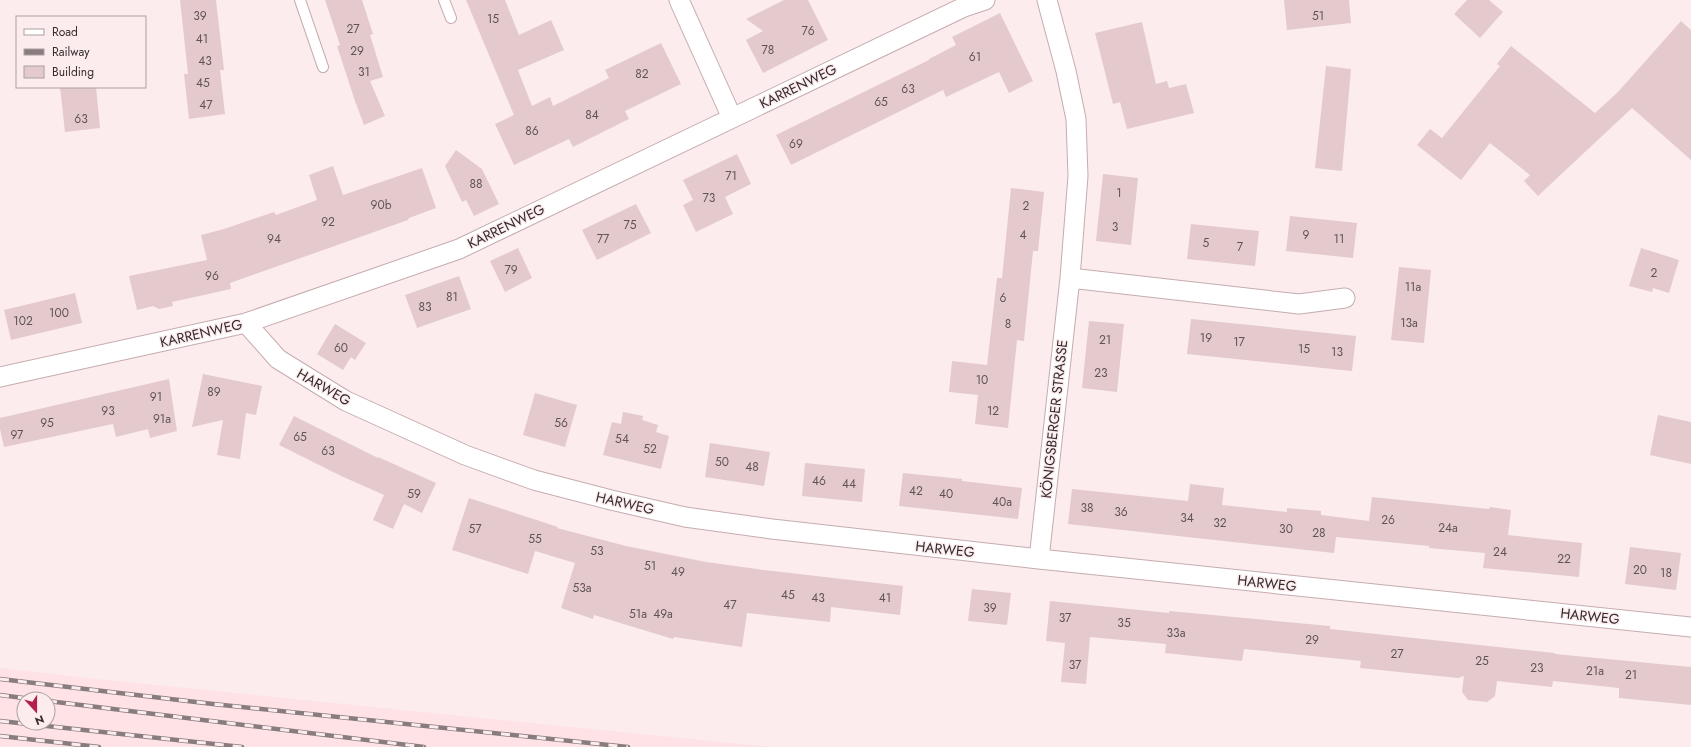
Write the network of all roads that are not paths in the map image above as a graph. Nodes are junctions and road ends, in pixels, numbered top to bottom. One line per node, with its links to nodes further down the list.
1 (300, 0): 7 (lane)
2 (444, 0): 6 (lane)
3 (679, 0): 8 (street)
4 (985, 0): 8 (street, KARRENWEG)
5 (1047, 0): 9 (street, KÖNIGSBERGER STRASSE)
6 (451, 18)
7 (323, 67)
8 (732, 118): 11 (street, KARRENWEG)
9 (1070, 278): 10 (street); 13 (street, KÖNIGSBERGER STRASSE)
10 (1345, 298)
11 (246, 323): 12 (street, KARRENWEG); 13 (street, HARWEG)
12 (0, 377)
13 (1039, 559): 14 (street, HARWEG)
14 (1691, 627)

